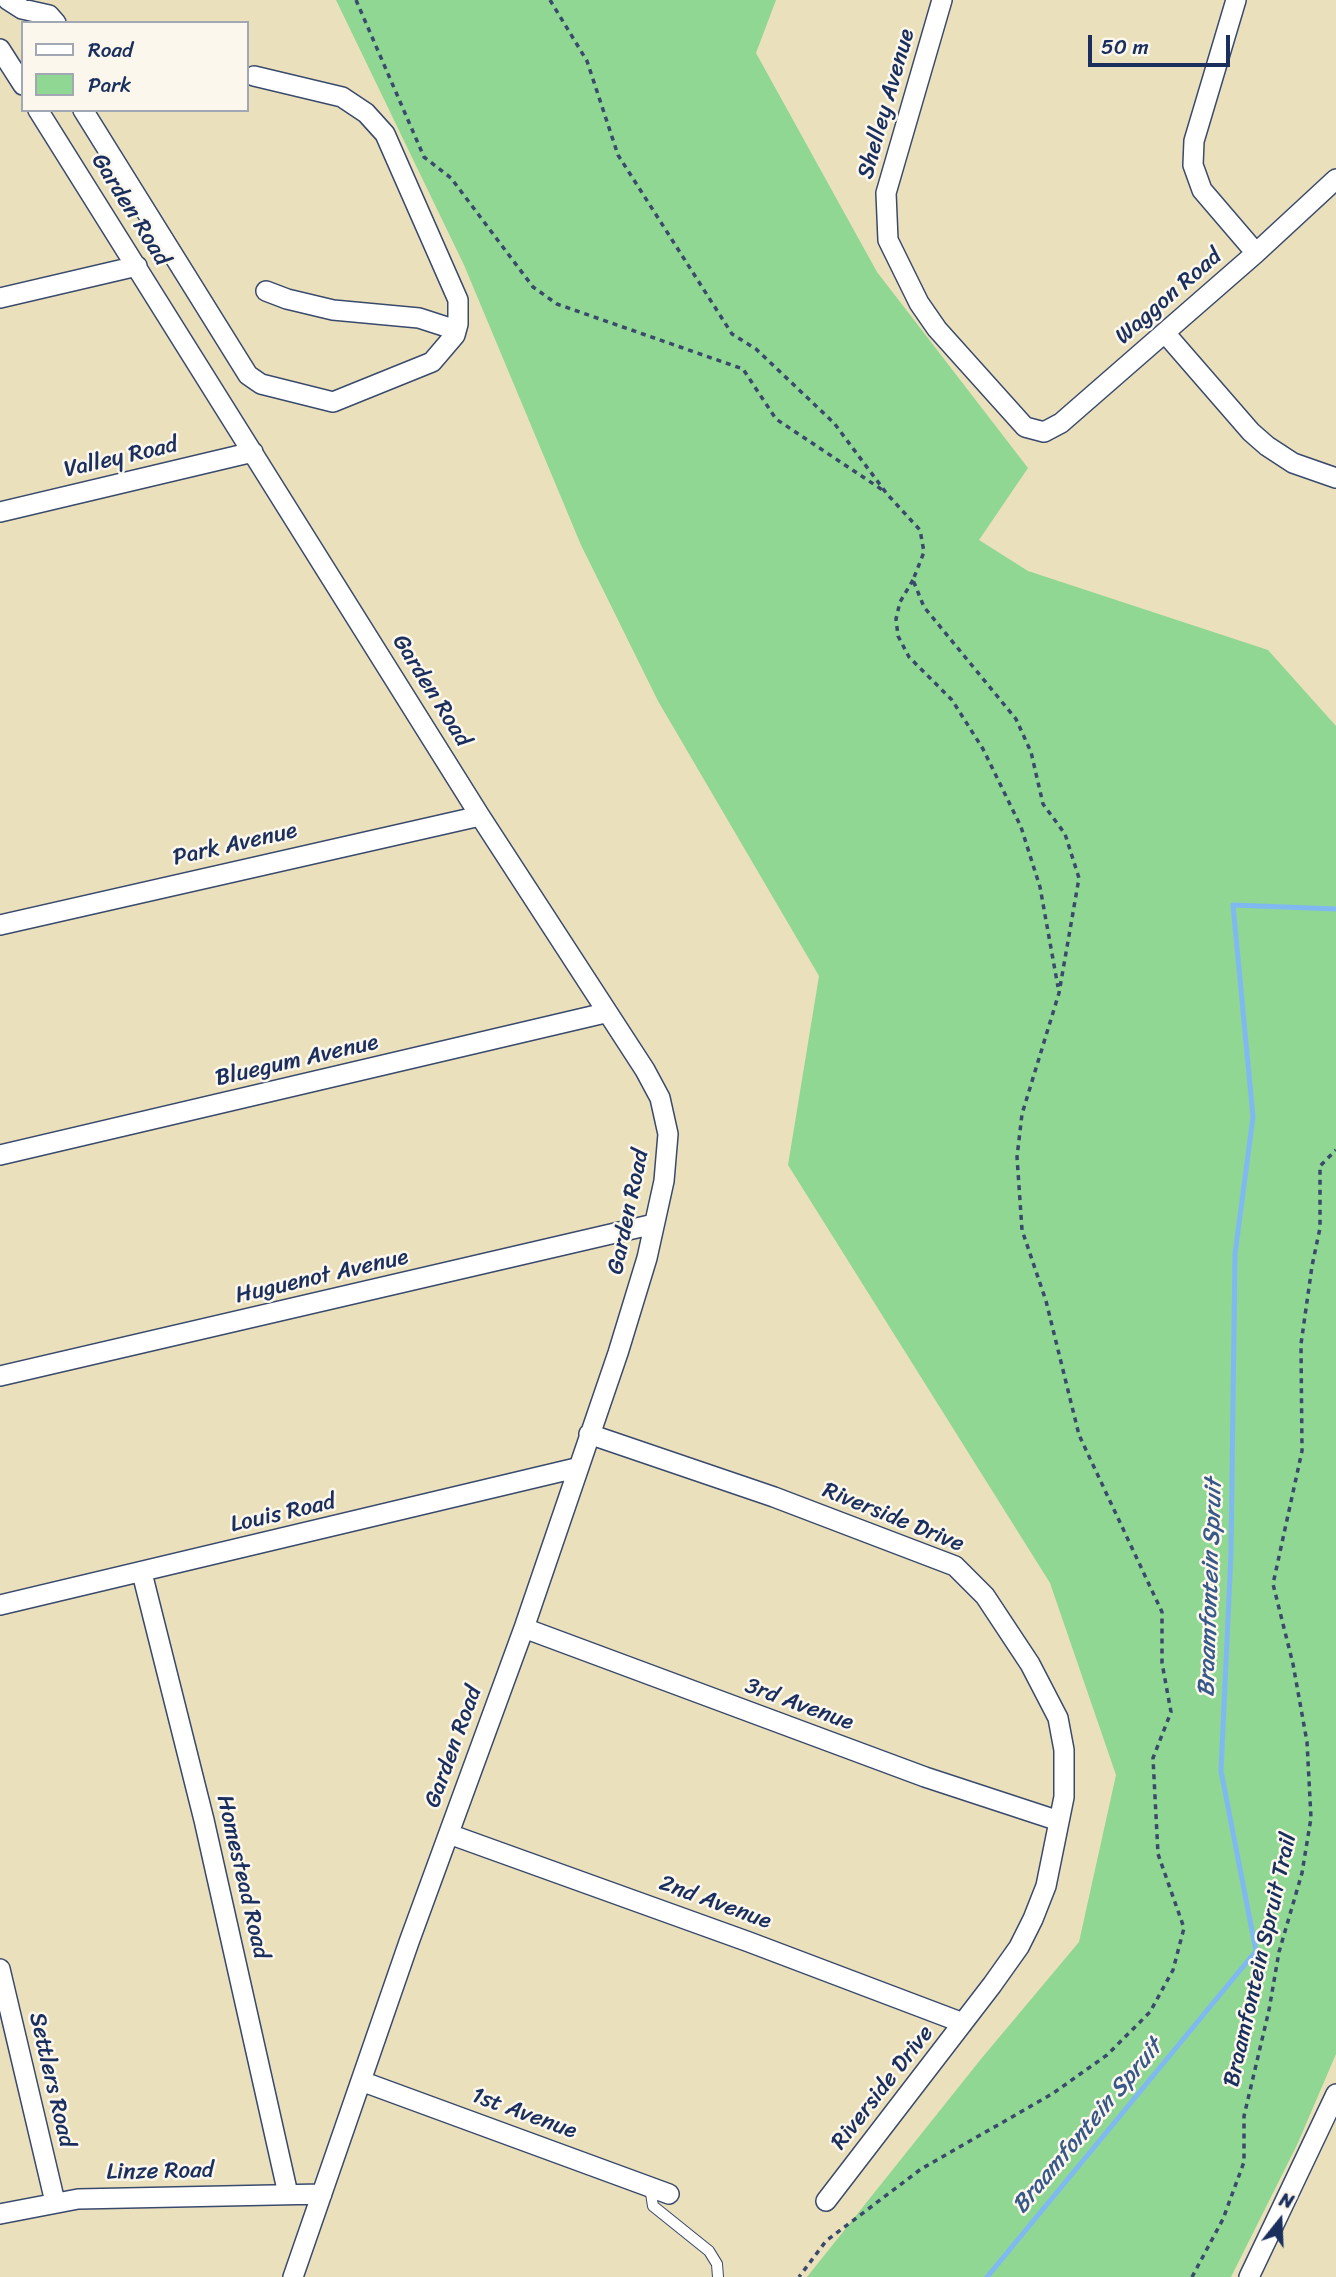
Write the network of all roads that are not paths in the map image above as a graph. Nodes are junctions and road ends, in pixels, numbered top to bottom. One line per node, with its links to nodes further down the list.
1 (8, 0): 4 (street)
2 (942, 0): 17 (street, Shelley Avenue)
3 (1236, 0): 11 (street)
4 (54, 21)
5 (0, 49): 6 (street)
6 (15, 73)
7 (254, 76): 15 (street)
8 (39, 112): 12 (street, Garden Road)
9 (84, 112): 15 (street)
10 (1336, 179): 11 (street, Waggon Road)
11 (1256, 253): 16 (street, Waggon Road)
12 (137, 266): 14 (street); 18 (street, Garden Road)
13 (265, 291): 15 (street)
14 (0, 298)
15 (456, 330)
16 (1165, 333): 17 (street, Waggon Road); 19 (street)
17 (1026, 427)
18 (253, 452): 20 (street, Valley Road); 21 (street, Garden Road)
19 (1336, 478)
20 (0, 512)
21 (480, 816): 22 (street, Park Avenue); 23 (street, Garden Road)
22 (0, 925)
23 (605, 1013): 24 (street, Bluegum Avenue); 25 (street, Garden Road)
24 (0, 1155)
25 (654, 1224): 26 (street, Huguenot Avenue); 27 (street, Garden Road)
26 (0, 1376)
27 (589, 1434): 28 (street, Garden Road); 32 (street, Riverside Drive)
28 (576, 1468): 29 (street, Louis Road); 31 (street, Garden Road)
29 (142, 1573): 30 (street, Louis Road); 39 (street, Homestead Road)
30 (0, 1605)
31 (524, 1628): 32 (street, 3rd Avenue); 33 (street, Garden Road)
32 (1059, 1821): 35 (street, Riverside Drive)
33 (449, 1834): 35 (street, 2nd Avenue); 36 (street, Garden Road)
34 (0, 1969): 43 (street, Settlers Road)
35 (963, 2023): 42 (street, Riverside Drive)
36 (361, 2081): 38 (street, 1st Avenue); 40 (street, Garden Road)
37 (1336, 2094): 47 (street)
38 (650, 2187): 41 (street, 1st Avenue); 46 (lane)
39 (288, 2194): 40 (street, Linze Road); 43 (street, Linze Road)
40 (322, 2194): 45 (street, Garden Road)
41 (669, 2194)
42 (826, 2201)
43 (55, 2202): 44 (street, Linze Road)
44 (0, 2214)
45 (293, 2277)
46 (718, 2277)
47 (1249, 2277)

